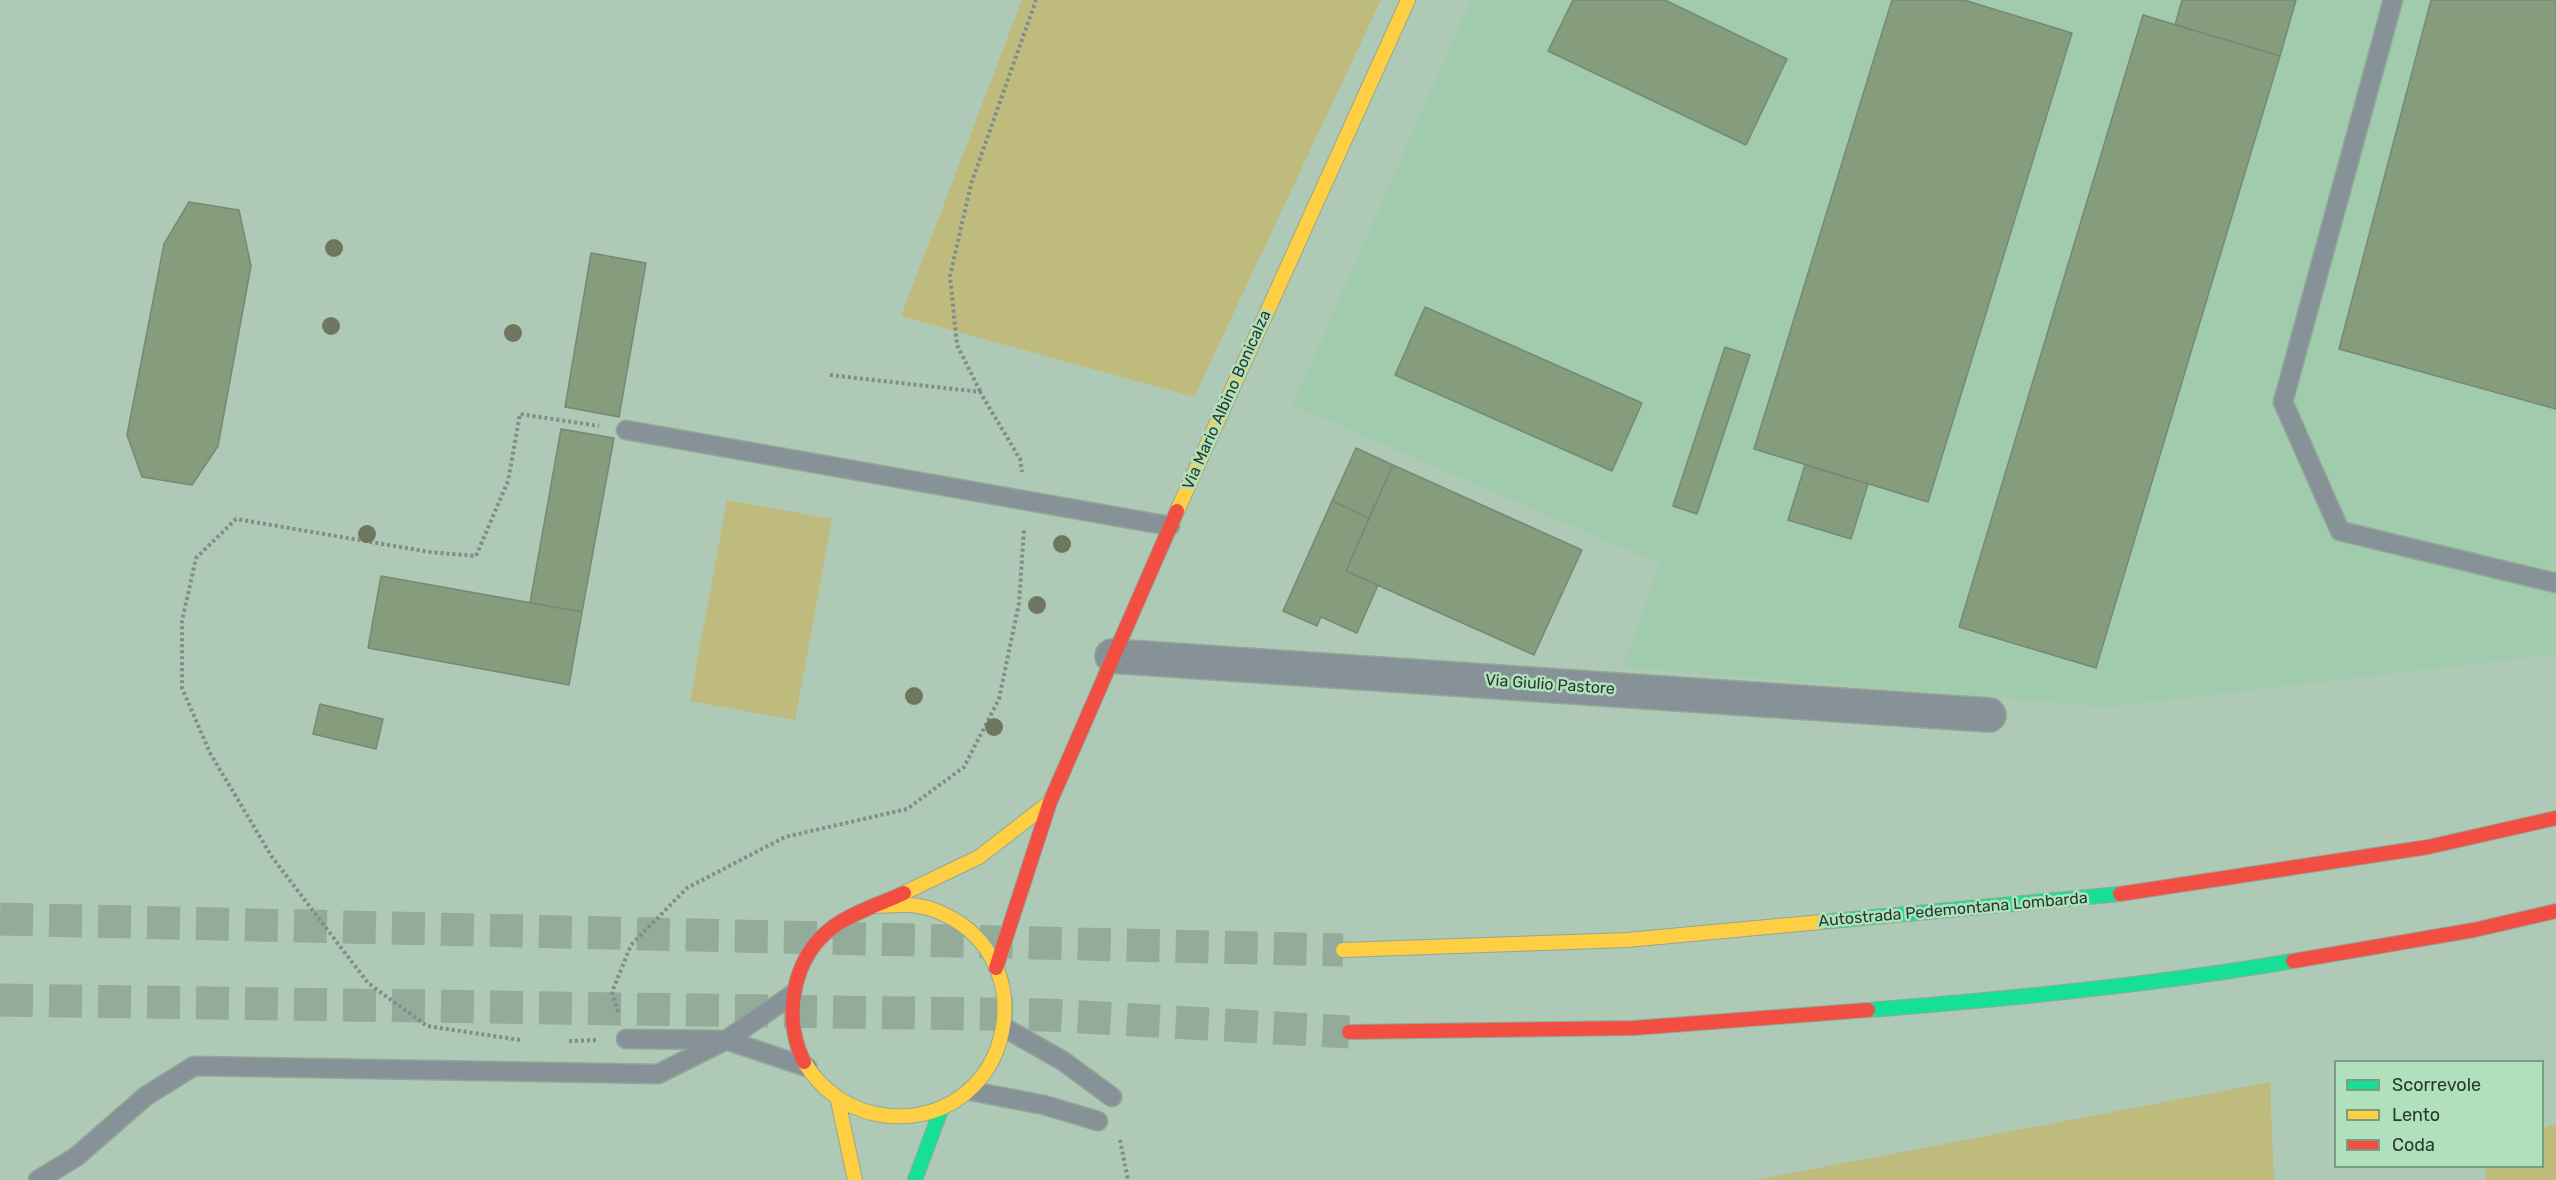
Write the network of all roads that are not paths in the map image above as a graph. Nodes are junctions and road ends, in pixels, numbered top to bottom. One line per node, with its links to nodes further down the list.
1 (1408, 0): 4 (main road, Via Mario Albino Bonicalza)
2 (2393, 0): 5 (lane)
3 (626, 430): 4 (lane)
4 (1170, 526): 6 (main road, Via Mario Albino Bonicalza)
5 (2556, 583)
6 (1112, 656): 7 (street, Via Giulio Pastore); 8 (main road, Via Mario Albino Bonicalza)
7 (1989, 715)
8 (1050, 802): 10 (main road, Via Mario Albino Bonicalza); 13 (main road, Via Mario Albino Bonicalza)
9 (2556, 818): 12 (main road, Autostrada Pedemontana Lombarda)
10 (875, 906): 13 (main road, Via Mario Albino Bonicalza); 14 (main road, Via Mario Albino Bonicalza)
11 (2556, 911): 16 (main road)
12 (1343, 950)
13 (996, 968): 15 (main road, Via Mario Albino Bonicalza)
14 (792, 995): 18 (lane); 19 (main road, Via Mario Albino Bonicalza)
15 (1005, 1028): 20 (main road, Via Mario Albino Bonicalza); 21 (lane)
16 (1349, 1032)
17 (626, 1039): 18 (lane)
18 (726, 1040): 19 (lane); 25 (lane)
19 (807, 1067): 22 (main road, Via Mario Albino Bonicalza)
20 (971, 1091): 23 (main road, Via Mario Albino Bonicalza); 24 (lane)
21 (1112, 1097)
22 (838, 1101): 23 (main road, Via Mario Albino Bonicalza); 26 (main road)
23 (941, 1110): 27 (main road)
24 (1098, 1121)
25 (38, 1180)
26 (855, 1180)
27 (915, 1180)

